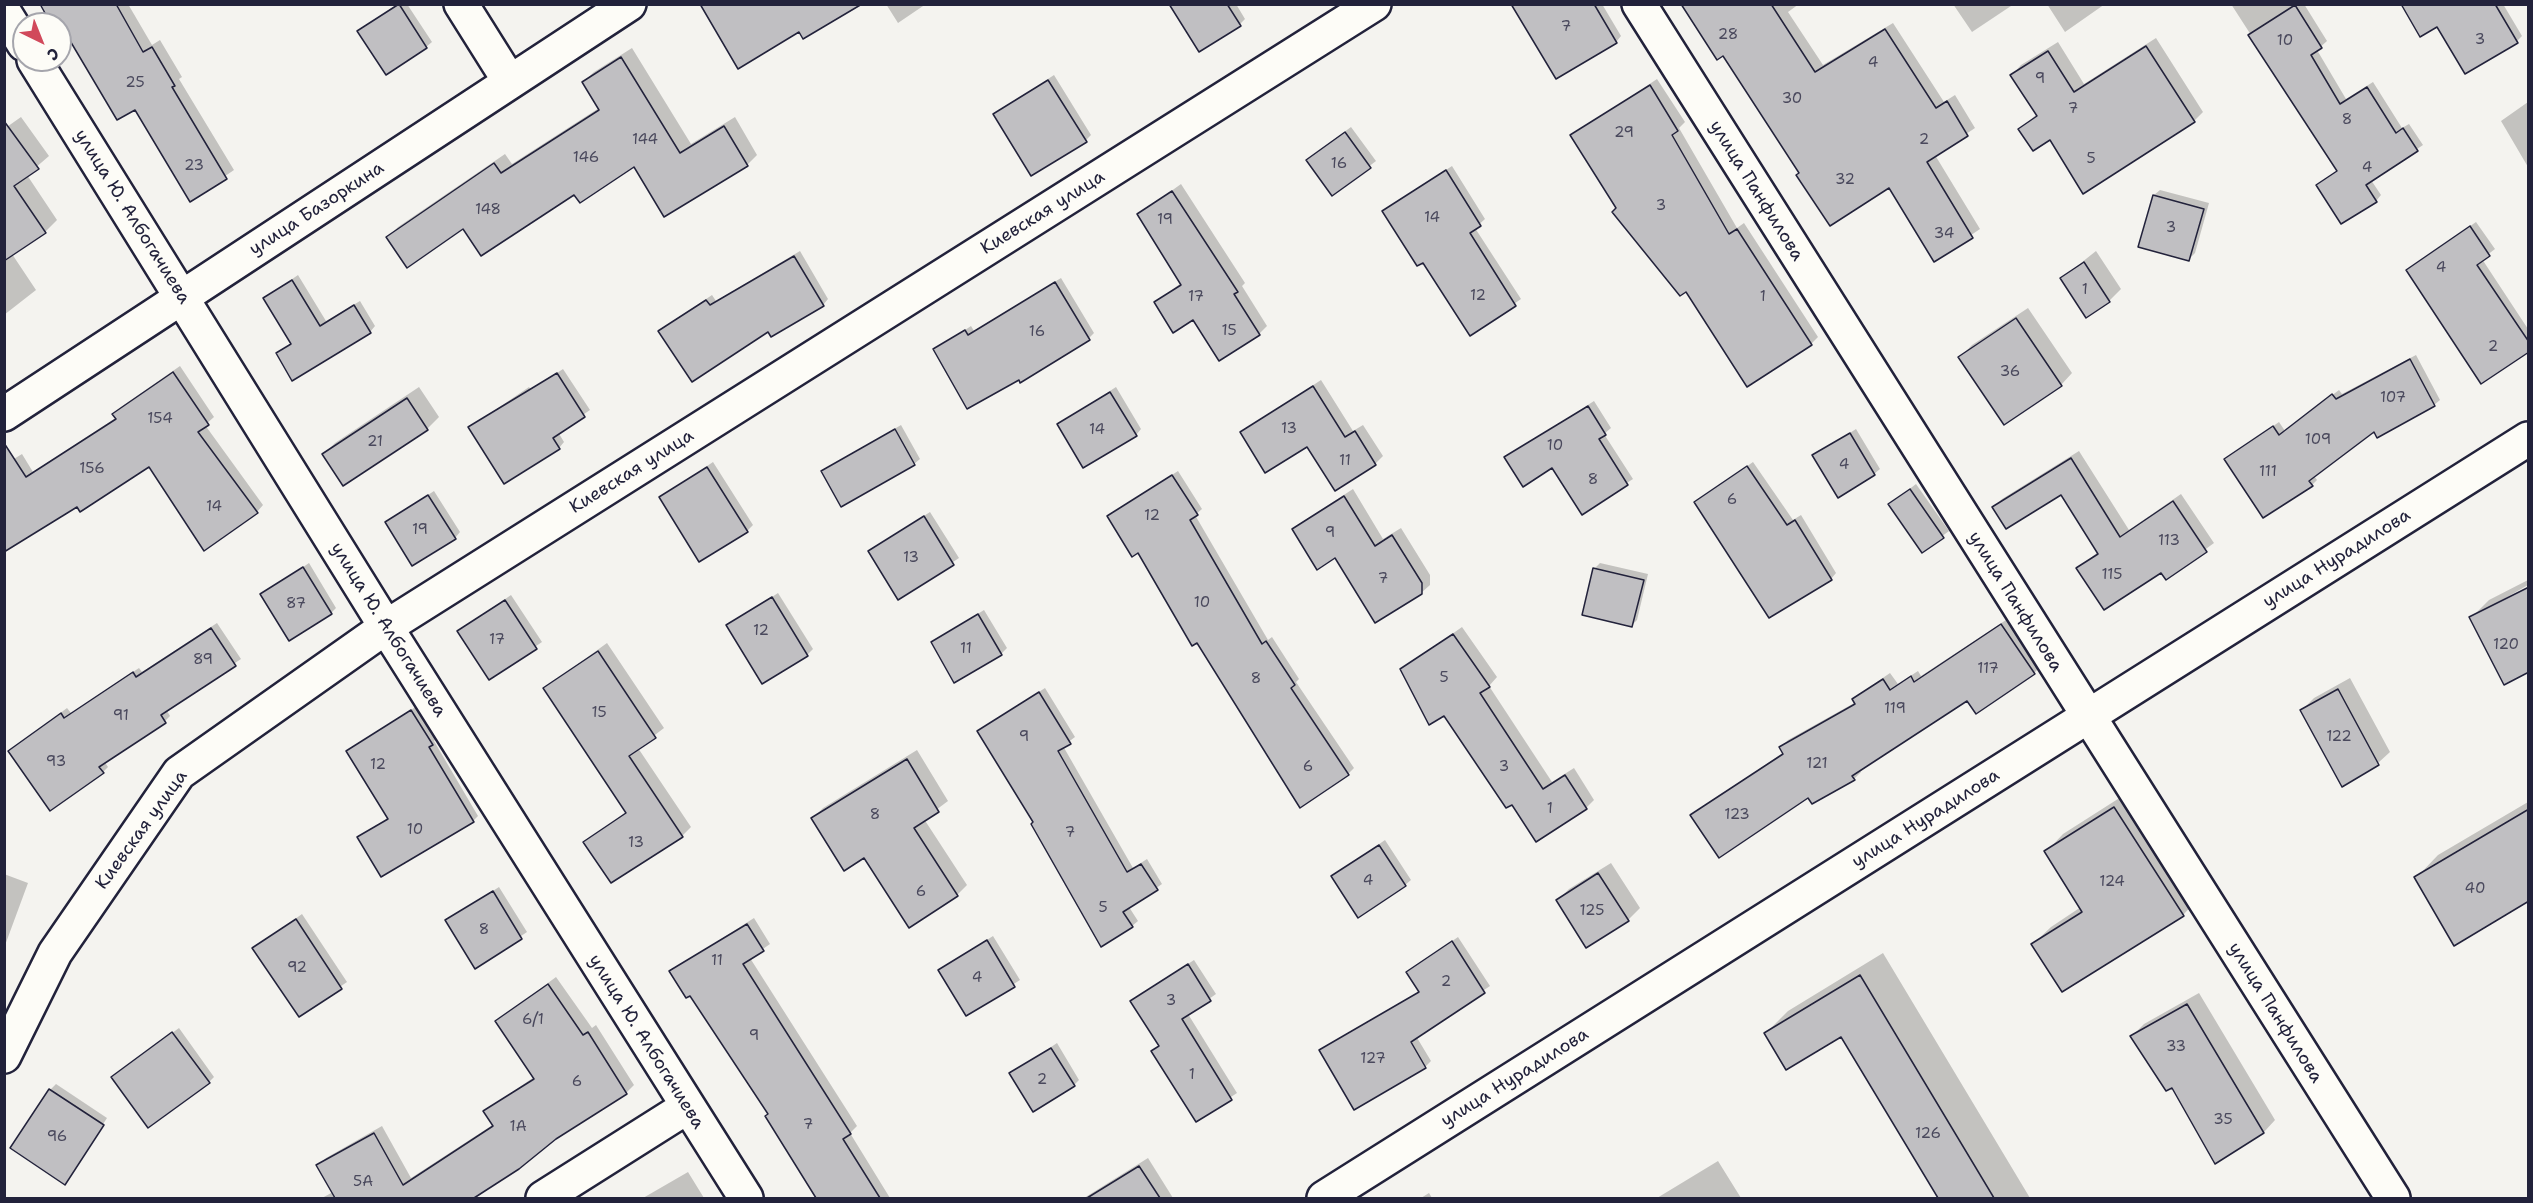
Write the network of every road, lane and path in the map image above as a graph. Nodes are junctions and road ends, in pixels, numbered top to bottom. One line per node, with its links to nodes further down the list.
1 (461, 4): 8 (street)
2 (629, 4): 8 (street, улица Базоркина)
3 (1374, 4): 12 (street, Киевская улица)
4 (1639, 4): 13 (street, улица Панфилова)
5 (4, 12): 6 (street)
6 (12, 25)
7 (41, 72): 9 (street, улица Ю. Албогачиева)
8 (510, 82): 9 (street, улица Базоркина)
9 (181, 297): 10 (street, улица Базоркина); 12 (street, улица Ю. Албогачиева)
10 (4, 414)
11 (2529, 439): 13 (street, улица Нурадилова)
12 (386, 627): 14 (street, Киевская улица); 15 (street, улица Ю. Албогачиева)
13 (2087, 717): 18 (street, улица Нурадилова); 19 (street, улица Панфилова)
14 (4, 1056)
15 (687, 1107): 16 (street); 17 (street, улица Ю. Албогачиева)
16 (543, 1198)
17 (746, 1198)
18 (1324, 1198)
19 (2393, 1198)

